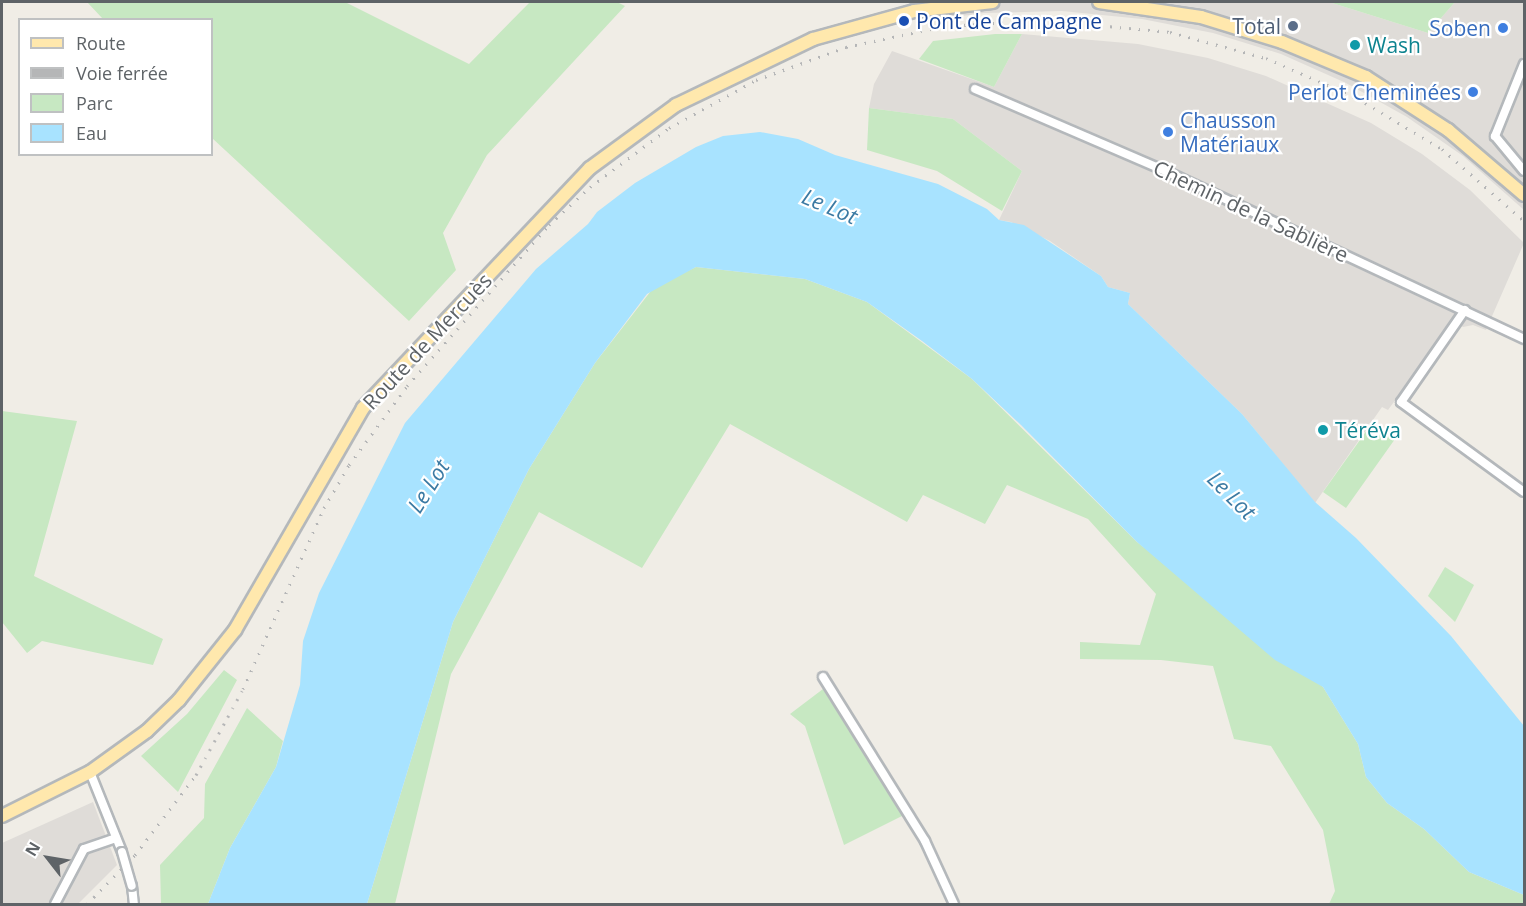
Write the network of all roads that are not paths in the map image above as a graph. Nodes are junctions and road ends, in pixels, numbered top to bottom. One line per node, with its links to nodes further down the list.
1 (992, 2): 3 (main road, Route de Mercuès)
2 (1099, 2): 7 (main road)
3 (927, 5): 12 (main road, Route de Mercuès)
4 (1524, 64): 6 (street)
5 (975, 89): 8 (street, Chemin de la Sablière)
6 (1524, 171)
7 (1524, 195)
8 (1465, 310): 9 (street, Chemin de la Sablière); 10 (street)
9 (1524, 339)
10 (1524, 492)
11 (823, 677): 17 (street)
12 (90, 772): 13 (main road, Route de Mercuès); 14 (street)
13 (2, 816)
14 (116, 838): 15 (street); 16 (street, bridge)
15 (55, 904)
16 (134, 904)
17 (954, 904)

